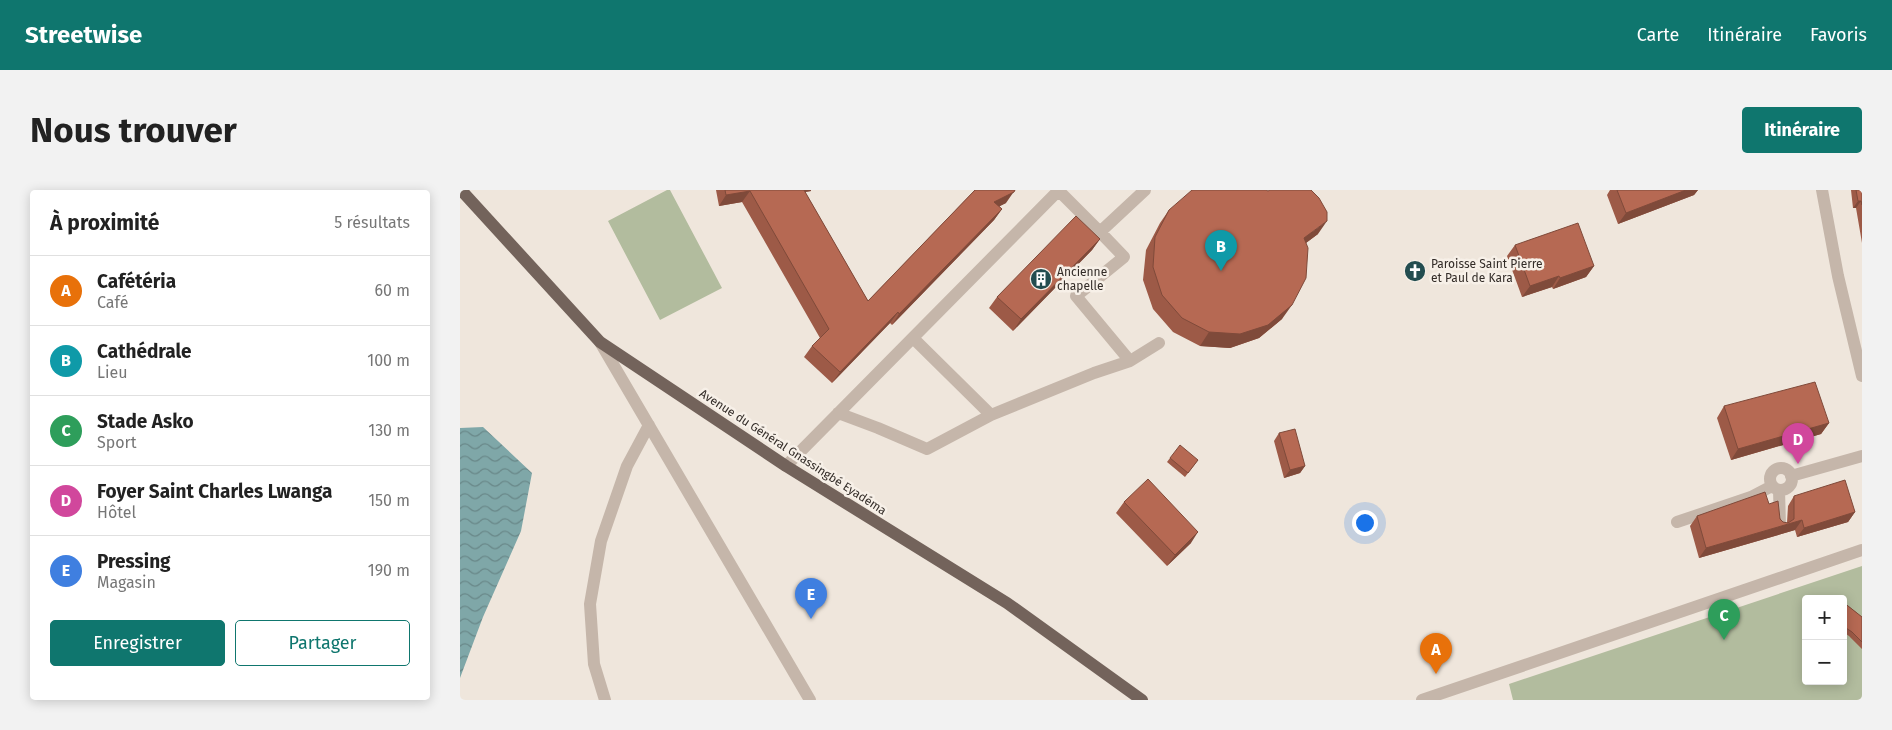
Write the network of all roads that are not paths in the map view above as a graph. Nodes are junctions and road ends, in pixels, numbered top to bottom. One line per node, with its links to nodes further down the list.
1 (461, 190): 7 (main road, Avenue du Général Gnassingbé Eyadéma)
2 (1059, 190): 5 (street); 6 (street)
3 (1145, 190): 5 (street)
4 (1822, 190): 10 (street)
5 (1100, 232): 9 (street)
6 (913, 338): 11 (street); 12 (street)
7 (600, 342): 13 (street); 15 (main road, Avenue du Général Gnassingbé Eyadéma)
8 (1159, 343): 9 (street)
9 (1130, 361): 12 (street)
10 (1862, 376)
11 (838, 413): 12 (street); 15 (street)
12 (991, 415)
13 (649, 425): 21 (street); 22 (street)
14 (1862, 456): 16 (street)
15 (786, 466): 23 (main road, Avenue du Général Gnassingbé Eyadéma)
16 (1791, 476): 17 (street); 17 (street)
17 (1776, 488): 18 (street); 19 (street)
18 (1677, 522)
19 (1780, 526)
20 (1862, 550): 24 (street)
21 (605, 700)
22 (810, 700)
23 (1142, 700)
24 (1422, 700)

